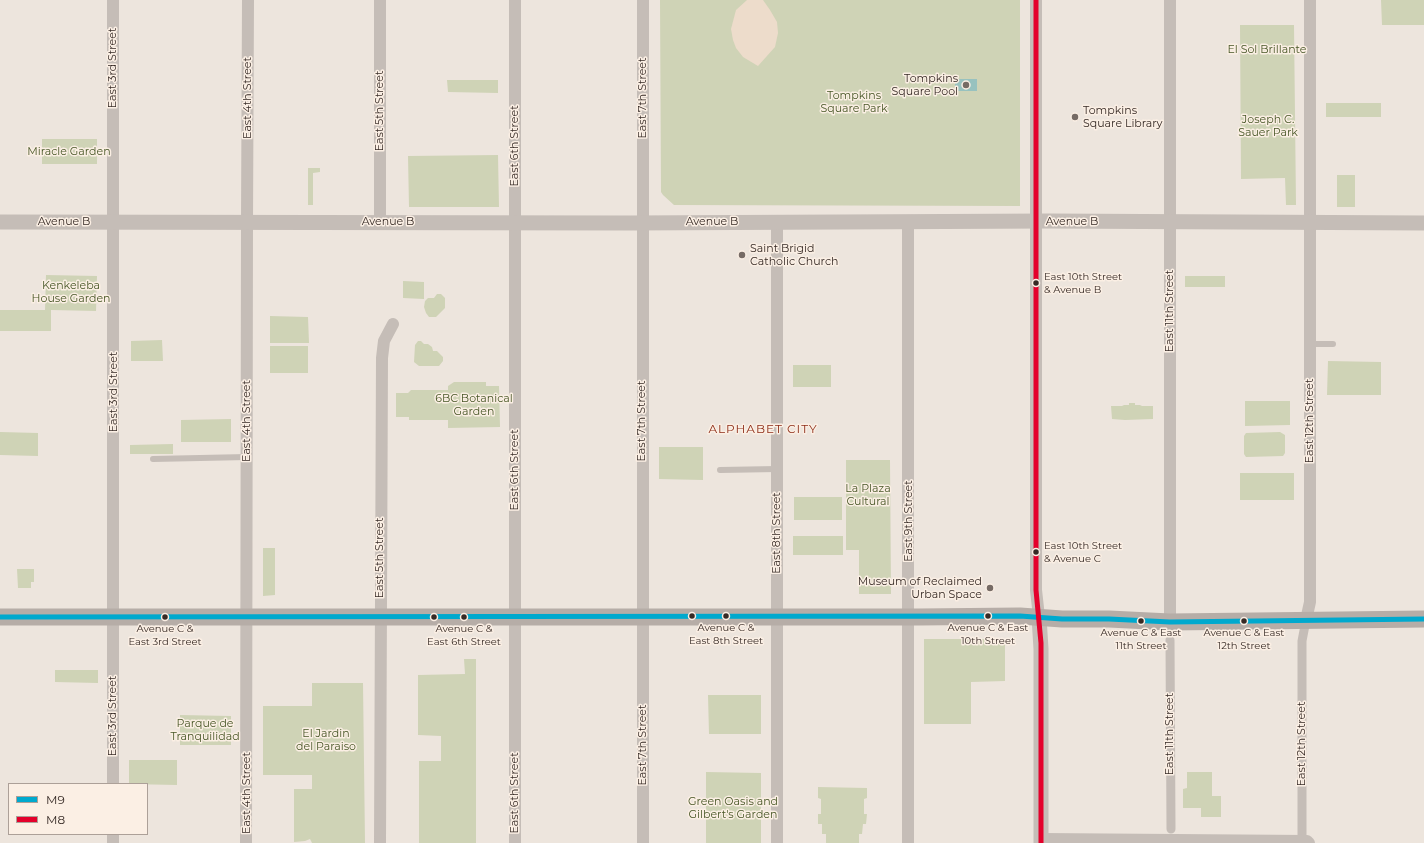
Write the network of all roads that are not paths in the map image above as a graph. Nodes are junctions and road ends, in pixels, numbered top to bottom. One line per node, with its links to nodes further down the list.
1 (113, 0): 10 (street, East 3rd Street)
2 (248, 0): 11 (street, East 4th Street)
3 (380, 0): 12 (street, East 5th Street)
4 (515, 0): 13 (street, East 6th Street)
5 (644, 0): 19 (street, East 7th Street)
6 (1036, 0): 16 (street)
7 (1170, 0): 17 (street, East 11th Street)
8 (1310, 0): 20 (street, East 12th Street)
9 (0, 222): 10 (street, Avenue B)
10 (113, 222): 11 (street, Avenue B); 29 (street, East 3rd Street)
11 (247, 222): 12 (street, Avenue B); 24 (street, East 4th Street)
12 (380, 222): 13 (street, Avenue B)
13 (515, 222): 19 (street, Avenue B); 35 (street, East 6th Street)
14 (777, 222): 15 (street, Avenue B); 19 (street, Avenue B); 27 (street, East 8th Street)
15 (908, 222): 16 (street, Avenue B); 31 (street, East 9th Street)
16 (1036, 222): 17 (street, Avenue B); 32 (street)
17 (1170, 222): 20 (street, Avenue B); 39 (street, East 11th Street)
18 (1424, 222): 20 (street, Avenue B)
19 (642, 223): 36 (street, East 7th Street)
20 (1311, 223): 22 (street, East 12th Street)
21 (393, 324): 34 (street, East 5th Street)
22 (1310, 344): 23 (lane); 38 (street, East 12th Street)
23 (1334, 344)
24 (247, 457): 25 (lane); 33 (street, East 4th Street)
25 (153, 459)
26 (720, 470): 27 (lane)
27 (777, 470): 30 (street, East 8th Street)
28 (0, 617): 29 (main road)
29 (113, 617): 33 (main road); 41 (street, East 3rd Street)
30 (778, 617): 31 (main road); 36 (main road); 49 (street, East 8th Street)
31 (909, 617): 32 (main road); 50 (street, East 9th Street)
32 (1039, 617): 39 (main road); 43 (street)
33 (247, 618): 34 (main road); 45 (street, East 4th Street)
34 (380, 618): 35 (main road); 46 (street, East 5th Street)
35 (515, 618): 36 (main road); 47 (street, East 6th Street)
36 (642, 618): 48 (street, East 7th Street)
37 (1424, 619): 38 (main road)
38 (1306, 620): 39 (main road); 44 (street, East 12th Street)
39 (1170, 622)
40 (1170, 640): 42 (street, East 11th Street)
41 (113, 783)
42 (1170, 828)
43 (1041, 841): 44 (street)
44 (1307, 842)
45 (246, 843)
46 (380, 843)
47 (515, 843)
48 (643, 843)
49 (777, 843)
50 (908, 843)

